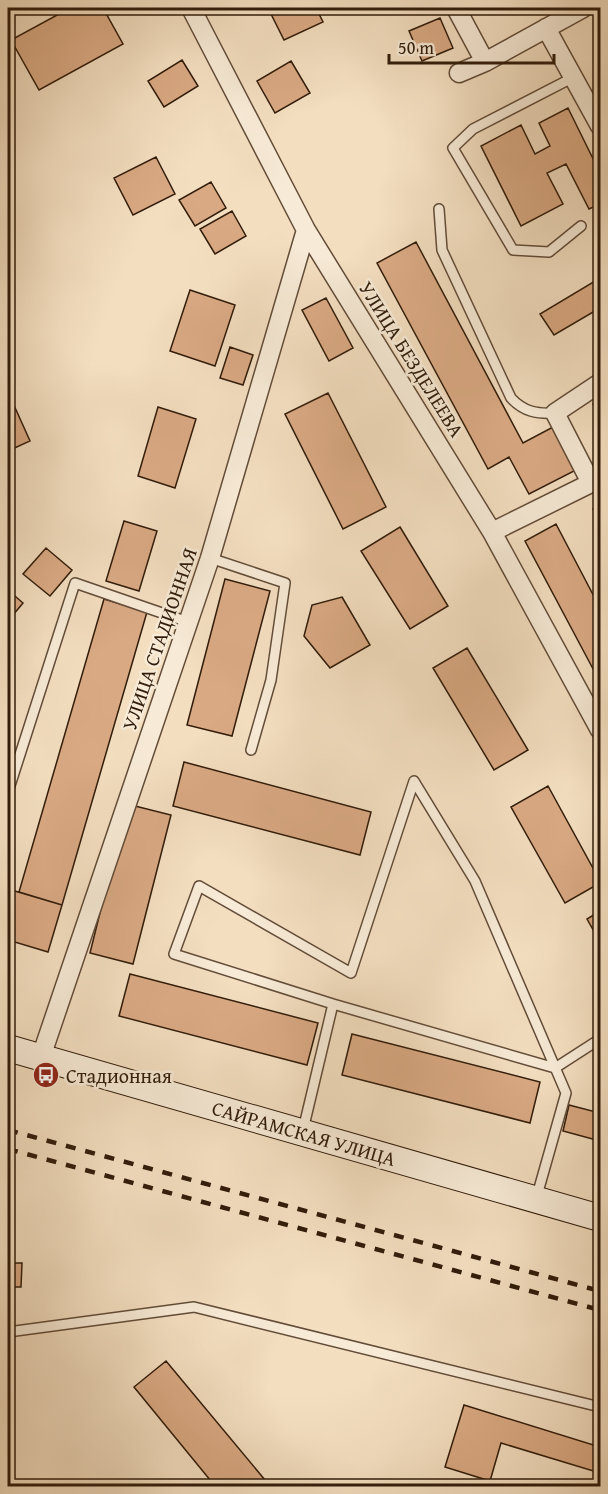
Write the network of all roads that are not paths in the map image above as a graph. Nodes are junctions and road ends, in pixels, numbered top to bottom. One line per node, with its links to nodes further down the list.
1 (191, 8): 11 (street, УЛИЦА БЕЗДЕЛЕЕВА)
2 (456, 8): 5 (street)
3 (583, 8): 4 (street)
4 (546, 28): 5 (street); 7 (street)
5 (485, 62): 6 (street)
6 (459, 73)
7 (574, 77): 8 (street); 10 (lane)
8 (600, 126)
9 (439, 209): 13 (lane)
10 (581, 226)
11 (306, 231): 15 (street, УЛИЦА БЕЗДЕЛЕЕВА); 16 (street, УЛИЦА СТАДИОННАЯ)
12 (600, 383): 13 (street)
13 (555, 413): 14 (street)
14 (596, 483): 15 (street)
15 (492, 532): 18 (street, УЛИЦА БЕЗДЕЛЕЕВА)
16 (210, 558): 17 (street, УЛИЦА СТАДИОННАЯ); 20 (lane)
17 (188, 622): 21 (lane); 26 (street, УЛИЦА СТАДИОННАЯ)
18 (595, 706): 19 (street, УЛИЦА БЕЗДЕЛЕЕВА)
19 (600, 730)
20 (251, 750)
21 (12, 765): 22 (lane)
22 (8, 792)
23 (333, 1004): 27 (lane); 27 (lane); 28 (lane)
24 (600, 1039): 27 (lane)
25 (8, 1048): 26 (main road, САЙРАМСКАЯ УЛИЦА)
26 (41, 1057): 28 (main road, САЙРАМСКАЯ УЛИЦА)
27 (555, 1068): 29 (lane)
28 (302, 1132): 29 (main road, САЙРАМСКАЯ УЛИЦА)
29 (535, 1199): 30 (main road, САЙРАМСКАЯ УЛИЦА)
30 (600, 1218)
31 (8, 1332): 32 (lane)
32 (600, 1407)

